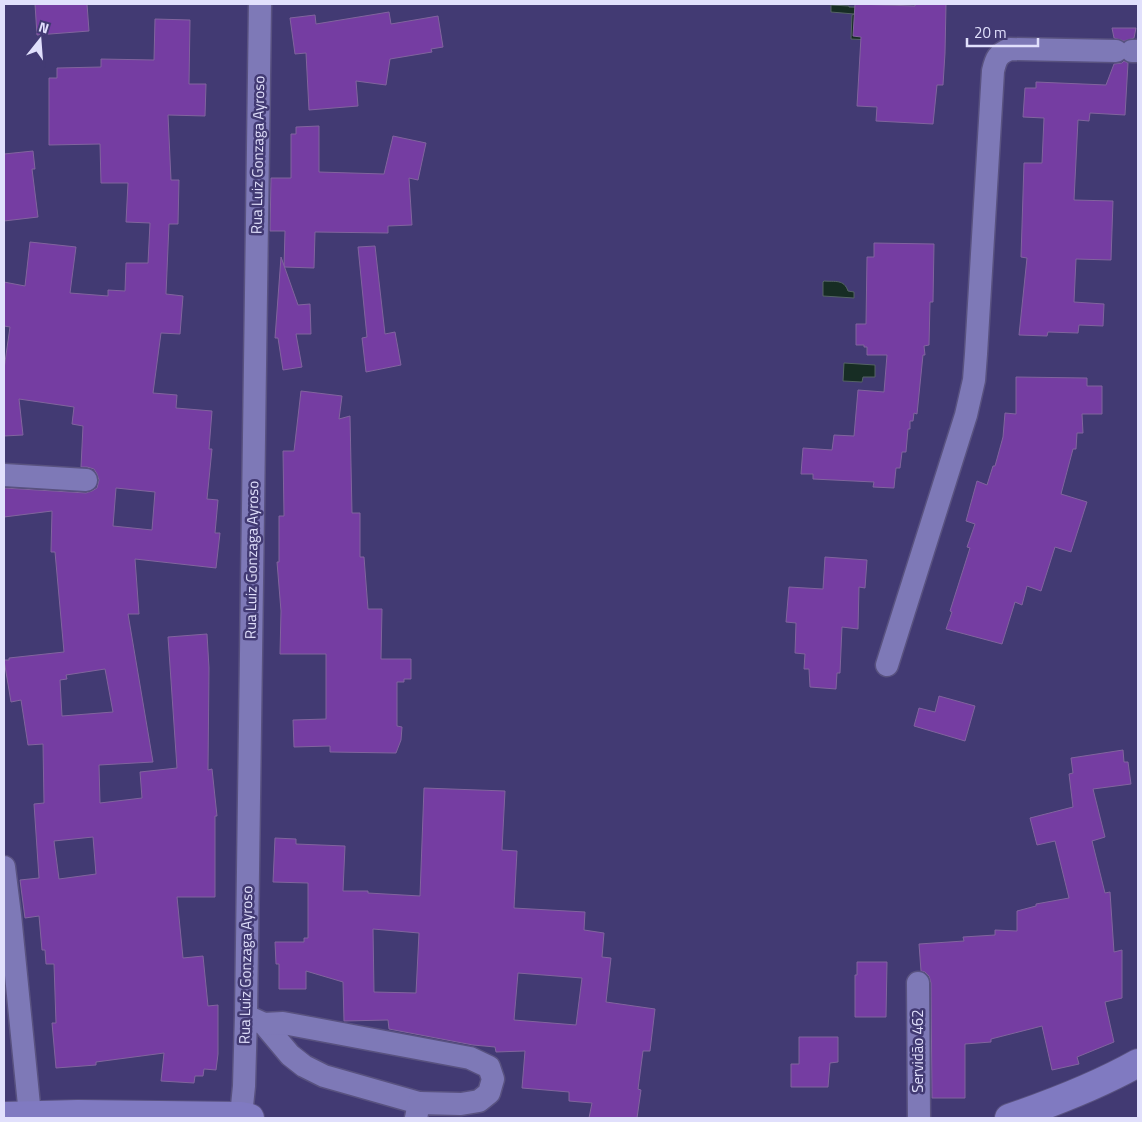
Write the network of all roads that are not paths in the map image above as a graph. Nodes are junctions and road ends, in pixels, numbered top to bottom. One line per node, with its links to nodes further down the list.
1 (260, 4): 8 (street, Rua Luiz Gonzaga Ayroso)
2 (1129, 51): 5 (street)
3 (4, 475): 4 (street)
4 (86, 480)
5 (887, 665)
6 (4, 867): 11 (street)
7 (918, 983): 13 (street, Servidão 462)
8 (255, 1020): 10 (street); 10 (street); 12 (street, Rua Luiz Gonzaga Ayroso)
9 (1138, 1063): 14 (main road)
10 (417, 1111)
11 (21, 1116): 12 (main road)
12 (246, 1117)
13 (919, 1118)
14 (1009, 1118)

